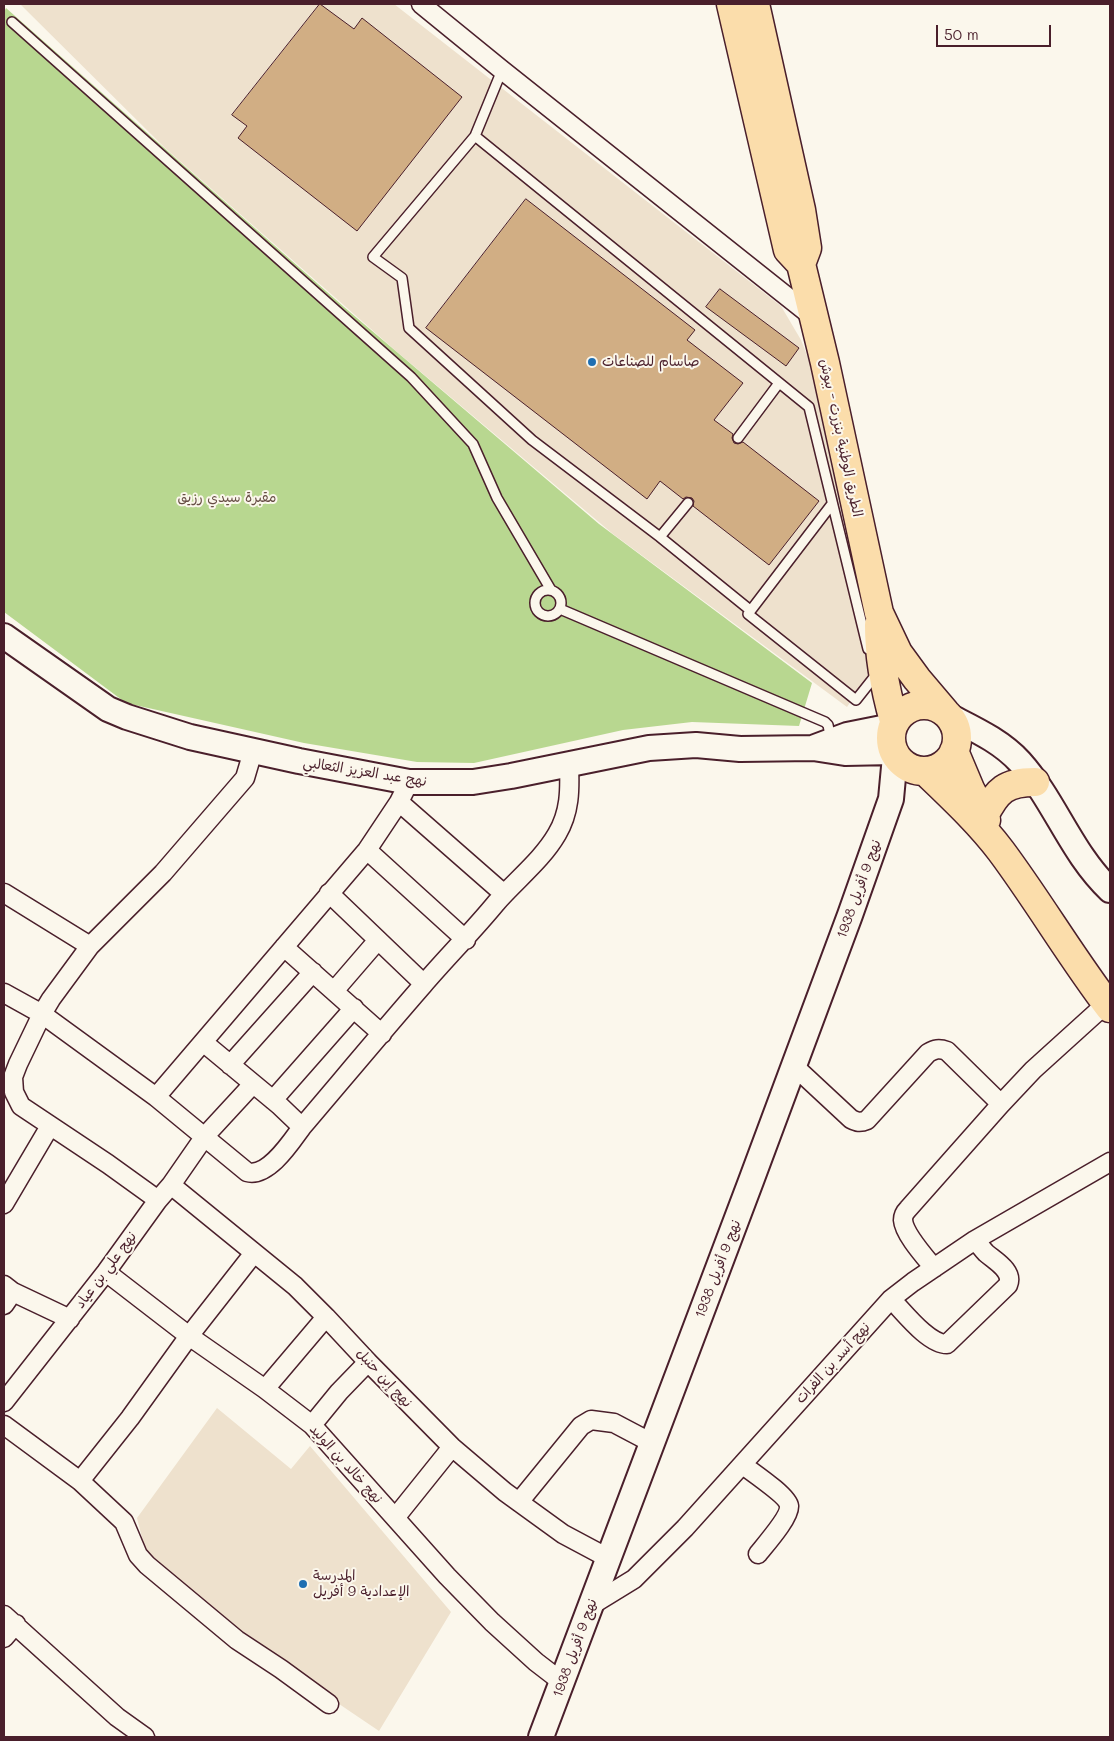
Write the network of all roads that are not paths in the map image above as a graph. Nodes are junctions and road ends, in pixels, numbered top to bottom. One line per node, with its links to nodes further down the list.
1 (422, 4): 5 (street)
2 (731, 4): 7 (main road, الطريق الوطنية بنزرت - ببوش)
3 (754, 4): 7 (main road, الطريق الوطنية بنزرت - ببوش)
4 (12, 22): 14 (lane)
5 (502, 70): 6 (lane); 8 (street)
6 (475, 136): 9 (lane); 13 (lane)
7 (801, 264): 8 (main road, الطريق الوطنية بنزرت - ببوش)
8 (814, 318): 17 (main road, الطريق الوطنية بنزرت - ببوش)
9 (779, 383): 10 (lane); 12 (lane)
10 (738, 438)
11 (688, 503): 13 (lane)
12 (832, 504): 16 (lane); 19 (lane)
13 (660, 537): 16 (lane)
14 (551, 590): 15 (lane); 15 (lane)
15 (560, 609): 23 (lane)
16 (750, 610): 20 (lane)
17 (879, 613): 21 (main road, الطريق الوطنية بنزرت - ببوش); 22 (main road, الطريق الوطنية بنزرت - ببوش)
18 (4, 636): 26 (street, نهج عبد العزيز الثعالبي)
19 (870, 657)
20 (873, 667)
21 (947, 714): 22 (main road); 24 (street); 25 (main road)
22 (894, 739): 23 (street, نهج عبد العزيز الثعالبي); 28 (main road); 31 (street)
23 (822, 744): 27 (street, نهج عبد العزيز الثعالبي)
24 (1001, 744): 25 (street); 29 (street)
25 (955, 748): 28 (main road); 32 (main road)
26 (253, 751): 30 (street, نهج عبد العزيز الثعالبي); 41 (street)
27 (570, 764): 30 (street, نهج عبد العزيز الثعالبي); 38 (street)
28 (922, 771): 31 (street); 34 (main road)
29 (1035, 782): 32 (main road); 35 (street)
30 (404, 792): 33 (street); 38 (street)
31 (891, 799): 53 (street, نهج 9 أفريل 1938)
32 (984, 816): 34 (main road)
33 (367, 850): 36 (street); 40 (street)
34 (1000, 850): 47 (main road)
35 (1110, 890)
36 (329, 893): 39 (street); 42 (street)
37 (4, 894): 41 (street)
38 (504, 894): 40 (street)
39 (378, 940): 44 (street); 45 (street)
40 (466, 940): 44 (street)
41 (90, 946): 49 (street)
42 (284, 947): 43 (street); 51 (street)
43 (313, 972): 45 (street); 52 (street)
44 (424, 984): 50 (street)
45 (334, 991): 48 (street)
46 (4, 993): 49 (street)
47 (1109, 1005): 57 (street)
48 (354, 1008): 50 (street); 56 (street)
49 (42, 1014): 55 (street); 58 (street)
50 (382, 1034): 59 (street)
51 (203, 1042): 52 (street); 55 (street)
52 (230, 1065): 54 (street)
53 (794, 1066): 57 (street); 79 (street, نهج 9 أفريل 1938)
54 (253, 1084): 56 (street); 60 (street, نهج علي بن عياد)
55 (156, 1097): 60 (street)
56 (273, 1100): 59 (street)
57 (1001, 1104): 67 (street)
58 (50, 1126): 63 (street); 64 (street)
59 (302, 1127): 60 (street)
60 (205, 1136): 62 (street, نهج علي بن عياد)
61 (1110, 1162): 65 (street, نهج أسد بن الفرات)
62 (171, 1185): 63 (street, نهج علي بن عياد); 66 (street, نهج إبن حنبل)
63 (158, 1200): 68 (street, نهج علي بن عياد)
64 (4, 1204)
65 (975, 1240): 67 (street, نهج أسد بن الفرات); 70 (street)
66 (254, 1253): 71 (street, نهج إبن حنبل); 73 (street)
67 (934, 1268): 70 (street, نهج أسد بن الفرات)
68 (106, 1272): 72 (street, نهج علي بن عياد); 73 (street, نهج خالد بن الوليد)
69 (7, 1294): 72 (street)
70 (891, 1299): 81 (street, نهج أسد بن الفرات)
71 (326, 1317): 74 (street, نهج إبن حنبل); 75 (street)
72 (70, 1319): 76 (street, نهج علي بن عياد)
73 (189, 1336): 75 (street, نهج خالد بن الوليد); 82 (street)
74 (368, 1362): 78 (street); 80 (street, نهج إبن حنبل)
75 (266, 1389): 78 (street, نهج خالد بن الوليد)
76 (4, 1402)
77 (4, 1425): 82 (street)
78 (312, 1425): 84 (street, نهج خالد بن الوليد)
79 (652, 1443): 83 (street); 86 (street, نهج 9 أفريل 1938)
80 (452, 1447): 83 (street, نهج إبن حنبل); 84 (street)
81 (744, 1465): 85 (street); 87 (street, نهج أسد بن الفرات)
82 (80, 1481): 91 (street)
83 (519, 1502): 86 (street, نهج إبن حنبل)
84 (395, 1518): 90 (street, نهج خالد بن الوليد)
85 (758, 1554)
86 (608, 1558): 87 (street, نهج 9 أفريل 1938)
87 (590, 1606): 90 (street, نهج 9 أفريل 1938)
88 (10, 1620): 89 (street); 92 (street)
89 (4, 1638)
90 (562, 1682): 93 (street, نهج 9 أفريل 1938)
91 (329, 1704)
92 (145, 1737)
93 (541, 1737)

